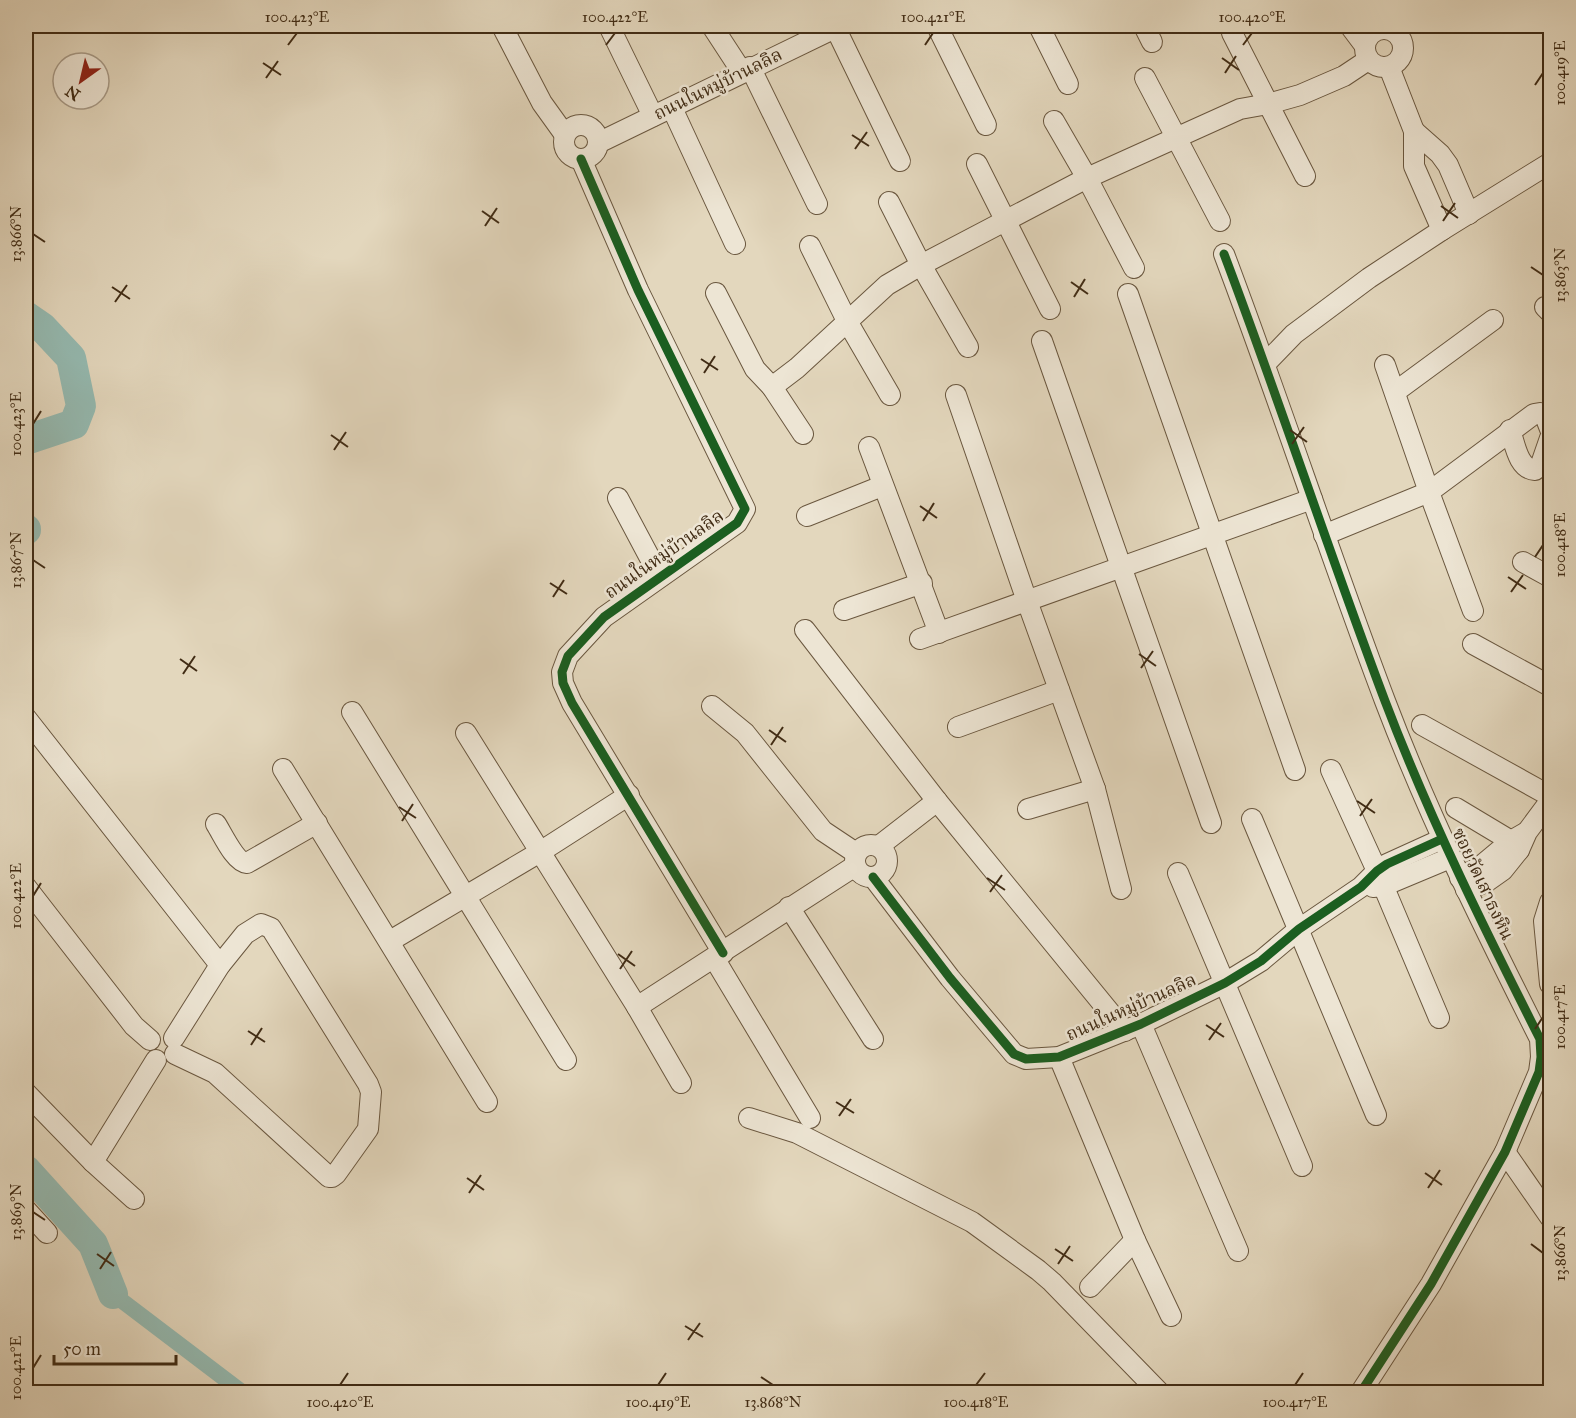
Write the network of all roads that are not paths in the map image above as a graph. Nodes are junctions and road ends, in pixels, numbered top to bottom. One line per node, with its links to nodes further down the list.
1 (502, 26): 21 (street)
2 (609, 26): 17 (street)
3 (712, 26): 12 (street)
4 (837, 26): 12 (street, ถนนในหมู่บ้านลลิล); 25 (street)
5 (937, 26): 19 (street)
6 (1039, 26): 14 (street)
7 (1350, 26): 10 (street)
8 (1394, 29): 10 (street); 11 (street)
9 (1232, 33): 15 (street)
10 (1367, 53): 11 (street); 15 (street)
11 (1389, 67): 20 (street)
12 (746, 70): 16 (street, ถนนในหมู่บ้านลลิล); 31 (street)
13 (1145, 78): 22 (street)
14 (1068, 84)
15 (1268, 104): 22 (street); 28 (street)
16 (672, 108): 17 (street, ถนนในหมู่บ้านลลิล); 36 (street)
17 (653, 116): 23 (street, ถนนในหมู่บ้านลลิล)
18 (1054, 121): 29 (street)
19 (986, 125)
20 (1414, 131): 32 (street); 35 (street)
21 (565, 135): 23 (street); 24 (street)
22 (1175, 138): 29 (street); 34 (street)
23 (598, 143): 24 (street)
24 (581, 159): 68 (street, ถนนในหมู่บ้านลลิล)
25 (900, 161)
26 (1551, 163): 32 (street)
27 (977, 164): 33 (street)
28 (1305, 176)
29 (1087, 178): 33 (street); 40 (street)
30 (889, 202): 39 (street)
31 (817, 204)
32 (1469, 214): 35 (street)
33 (1007, 221): 39 (street); 43 (street)
34 (1220, 221)
35 (1442, 230): 48 (street)
36 (735, 244)
37 (810, 246): 45 (street)
38 (1224, 254): 48 (street, ซอยวัดเสาธงหิน)
39 (921, 265): 45 (street); 47 (street)
40 (1134, 268)
41 (717, 293): 50 (street)
42 (1128, 294): 64 (street)
43 (1050, 309)
44 (1493, 320): 51 (street)
45 (847, 321): 50 (street); 52 (street)
46 (1042, 341): 67 (street)
47 (968, 347)
48 (1265, 364): 62 (street, ซอยวัดเสาธงหิน)
49 (1385, 365): 51 (street)
50 (772, 387): 56 (street)
51 (1395, 392): 60 (street)
52 (890, 395)
53 (956, 396): 71 (street)
54 (1551, 429): 55 (street)
55 (1510, 430): 57 (street); 60 (street)
56 (803, 434)
57 (1551, 438)
58 (869, 447): 59 (street)
59 (882, 486): 63 (street); 70 (street)
60 (1429, 492): 65 (street); 73 (street)
61 (618, 498): 68 (street)
62 (1312, 499): 64 (street); 65 (street, ซอยวัดเสาธงหิน)
63 (807, 516)
64 (1213, 534): 67 (street); 85 (street)
65 (1324, 536): 97 (street, ซอยวัดเสาธงหิน)
66 (1522, 562): 69 (street)
67 (1121, 566): 71 (street); 95 (street)
68 (660, 577): 88 (street, ถนนในหมู่บ้านลลิล)
69 (1551, 577)
70 (922, 583): 71 (street); 72 (street)
71 (1027, 601): 77 (street)
72 (844, 610)
73 (1473, 611)
74 (805, 630): 89 (street)
75 (1473, 644): 76 (street)
76 (1551, 686)
77 (1059, 690): 82 (street); 87 (street)
78 (712, 706): 102 (street, ถนนในหมู่บ้านลลิล)
79 (352, 712): 109 (street)
80 (26, 718): 115 (street)
81 (1422, 725): 90 (street)
82 (958, 727)
83 (466, 733): 100 (street)
84 (283, 769): 94 (street)
85 (1294, 770)
86 (1331, 770): 105 (street)
87 (1095, 789): 92 (street); 108 (street)
88 (629, 795): 100 (street); 114 (street, ถนนในหมู่บ้านลลิล)
89 (938, 801): 99 (street); 120 (street)
90 (1550, 802): 98 (street)
91 (1456, 808): 98 (street)
92 (1028, 809)
93 (1252, 819): 112 (street)
94 (317, 823): 96 (street); 113 (street)
95 (1211, 823)
96 (216, 824)
97 (1442, 839): 101 (street, ซอยวัดเสาธงหิน); 105 (street, ถนนในหมู่บ้านลลิล)
98 (1519, 841): 106 (street)
99 (879, 846): 102 (street); 104 (street)
100 (540, 852): 109 (street); 118 (street)
101 (1450, 858): 105 (street, ถนนในหมู่บ้านลลิล); 106 (street, ซอยวัดเสาธงหิน)
102 (856, 859): 104 (street, ถนนในหมู่บ้านลลิล); 111 (street)
103 (1178, 873): 116 (street)
104 (873, 877): 124 (street, ถนนในหมู่บ้านลลิล)
105 (1380, 878): 112 (street, ถนนในหมู่บ้านลลิล); 119 (street)
106 (1463, 884): 133 (street, ซอยวัดเสาธงหิน)
107 (26, 887): 122 (street)
108 (1121, 889)
109 (466, 895): 113 (street); 126 (street)
110 (1551, 902): 117 (street)
111 (789, 908): 114 (street); 121 (street)
112 (1299, 929): 116 (street, ถนนในหมู่บ้านลลิล); 130 (street)
113 (390, 941): 129 (street)
114 (719, 955): 118 (street); 132 (street, ถนนในหมู่บ้านลลิล)
115 (220, 965): 123 (street); 123 (street)
116 (1224, 983): 120 (street, ถนนในหมู่บ้านลลิล); 135 (street)
117 (1551, 984)
118 (637, 1007): 127 (street)
119 (1439, 1018)
120 (1133, 1028): 124 (street, ถนนในหมู่บ้านลลิล); 141 (street)
121 (873, 1039)
122 (150, 1040): 123 (street); 125 (street)
123 (175, 1046): 125 (street)
124 (1059, 1057): 140 (street)
125 (156, 1060): 134 (street)
126 (566, 1060)
127 (681, 1083)
128 (26, 1093): 134 (street)
129 (487, 1102)
130 (1376, 1115)
131 (749, 1118): 144 (street)
132 (810, 1118)
133 (1505, 1152): 138 (street); 145 (street, ซอยวัดเสาธงหิน)
134 (93, 1162): 136 (street)
135 (1302, 1166)
136 (134, 1199)
137 (26, 1210): 139 (street)
138 (1551, 1217)
139 (47, 1233)
140 (1135, 1240): 142 (street); 143 (street)
141 (1238, 1251)
142 (1090, 1287)
143 (1171, 1316)
144 (1159, 1392)
145 (1361, 1392)

